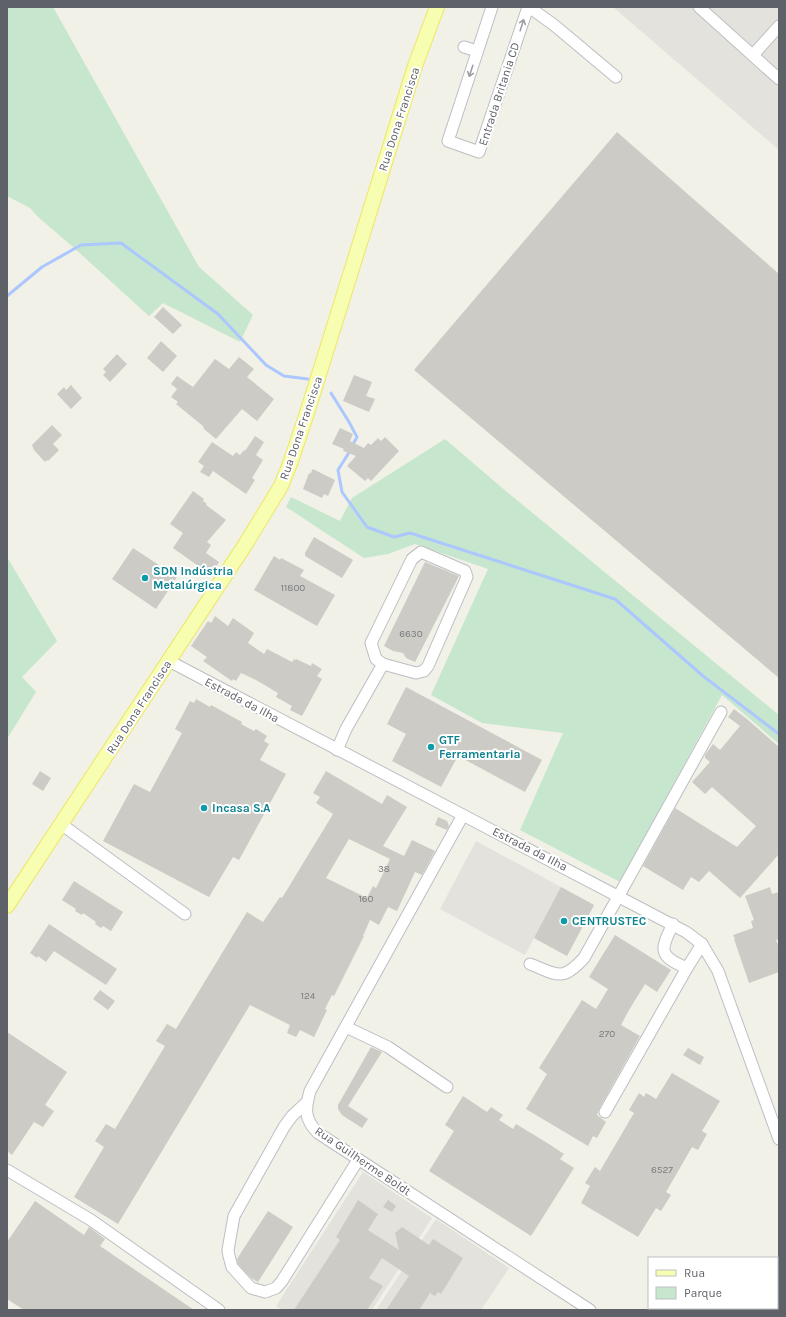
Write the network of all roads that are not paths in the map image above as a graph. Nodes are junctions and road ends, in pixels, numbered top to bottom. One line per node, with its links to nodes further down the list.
1 (437, 7): 11 (main road, Rua Dona Francisca)
2 (492, 7): 7 (street, Entrada Britania CD)
3 (529, 7): 7 (street, Entrada Britania CD, one-way to 3); 9 (street)
4 (699, 7): 8 (street)
5 (779, 26): 8 (street)
6 (464, 47): 7 (street)
7 (477, 51)
8 (753, 55): 10 (street)
9 (616, 76)
10 (779, 79)
11 (169, 661): 14 (street, Estrada da Ilha); 16 (main road, Rua Dona Francisca)
12 (382, 664): 12 (street); 14 (street)
13 (721, 712): 17 (street)
14 (337, 750): 15 (street, Estrada da Ilha)
15 (464, 815): 17 (street, Estrada da Ilha); 24 (street, Rua Guilherme Boldt)
16 (61, 824): 18 (main road, Rua Dona Francisca); 19 (street)
17 (618, 895): 20 (street, Estrada da Ilha); 22 (street)
18 (7, 906)
19 (185, 914)
20 (673, 924): 21 (street, Estrada da Ilha); 23 (street)
21 (702, 944): 23 (street); 28 (street, Estrada da Ilha)
22 (530, 964)
23 (687, 968): 27 (street)
24 (346, 1027): 25 (street); 26 (street, Rua Guilherme Boldt)
25 (447, 1086)
26 (307, 1102): 29 (street, Rua Guilherme Boldt); 29 (street)
27 (605, 1112)
28 (779, 1139)
29 (358, 1160): 32 (street, Rua Guilherme Boldt)
30 (7, 1170): 31 (street)
31 (219, 1310)
32 (590, 1310)

